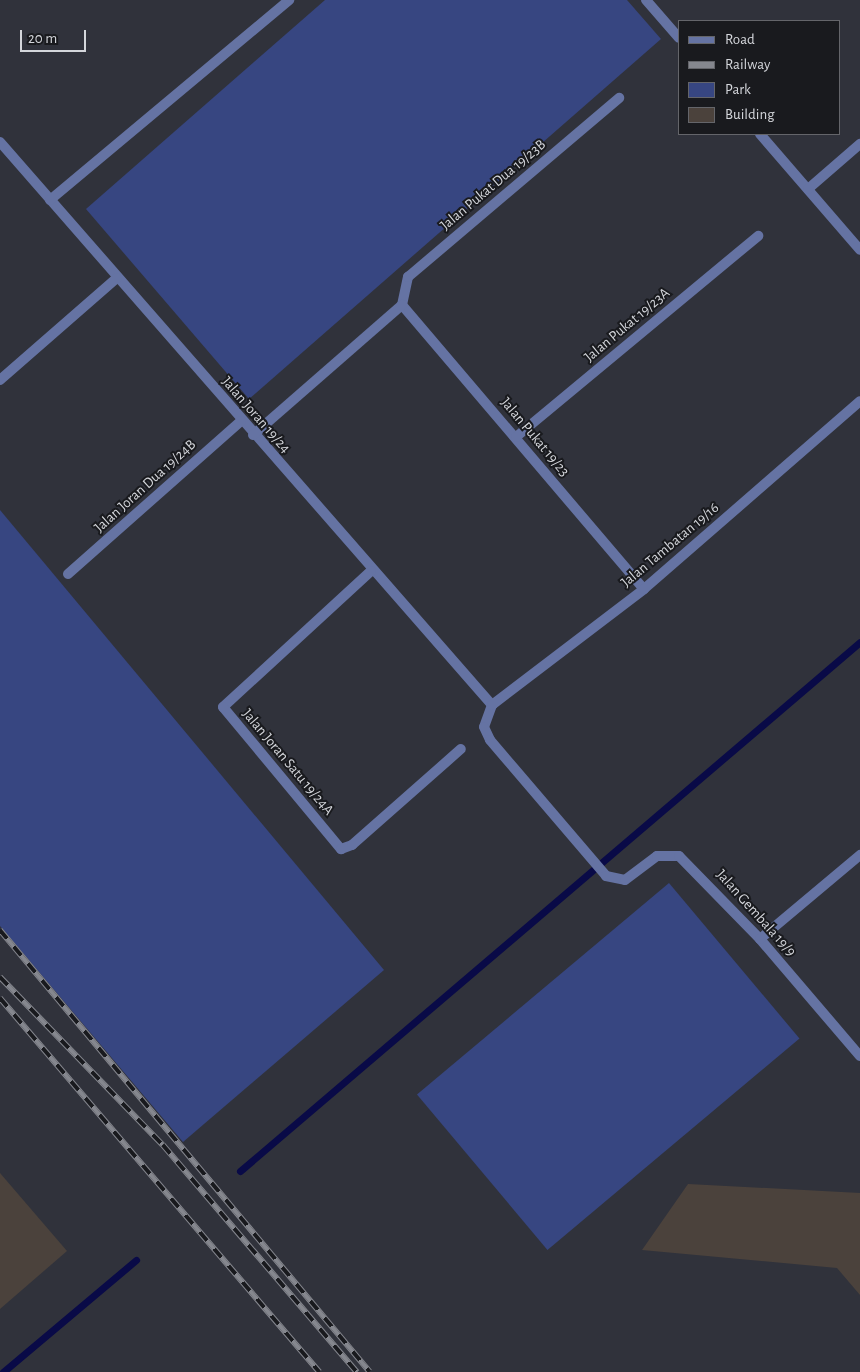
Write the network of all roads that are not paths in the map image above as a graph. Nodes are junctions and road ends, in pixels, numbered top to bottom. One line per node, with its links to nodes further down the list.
1 (289, 0): 9 (street)
2 (646, 0): 3 (street)
3 (678, 37)
4 (619, 98): 13 (street, Jalan Pukat Dua 19/23B)
5 (761, 135): 8 (street)
6 (0, 142): 9 (street, Jalan Joran 19/24)
7 (860, 144): 8 (street)
8 (808, 189): 11 (street)
9 (50, 200): 12 (street, Jalan Joran 19/24)
10 (758, 236): 18 (street, Jalan Pukat 19/23A)
11 (860, 250)
12 (117, 278): 14 (street); 16 (street, Jalan Joran 19/24)
13 (402, 305): 17 (street); 18 (street, Jalan Pukat 19/23)
14 (0, 380)
15 (860, 401): 21 (street, Jalan Tambatan 19/16)
16 (241, 421): 17 (street, Jalan Joran 19/24); 20 (street, Jalan Joran Dua 19/24B)
17 (253, 434): 19 (street, Jalan Joran 19/24)
18 (516, 437): 21 (street, Jalan Pukat 19/23)
19 (371, 570): 22 (street, Jalan Joran 19/24); 23 (street, Jalan Joran Satu 19/24A)
20 (68, 574)
21 (644, 589): 22 (street, Jalan Tambatan 19/16)
22 (492, 705): 25 (street, Jalan Gembala 19/9)
23 (461, 749)
24 (860, 855): 25 (street)
25 (760, 939): 26 (street, Jalan Gembala 19/9)
26 (860, 1056)

